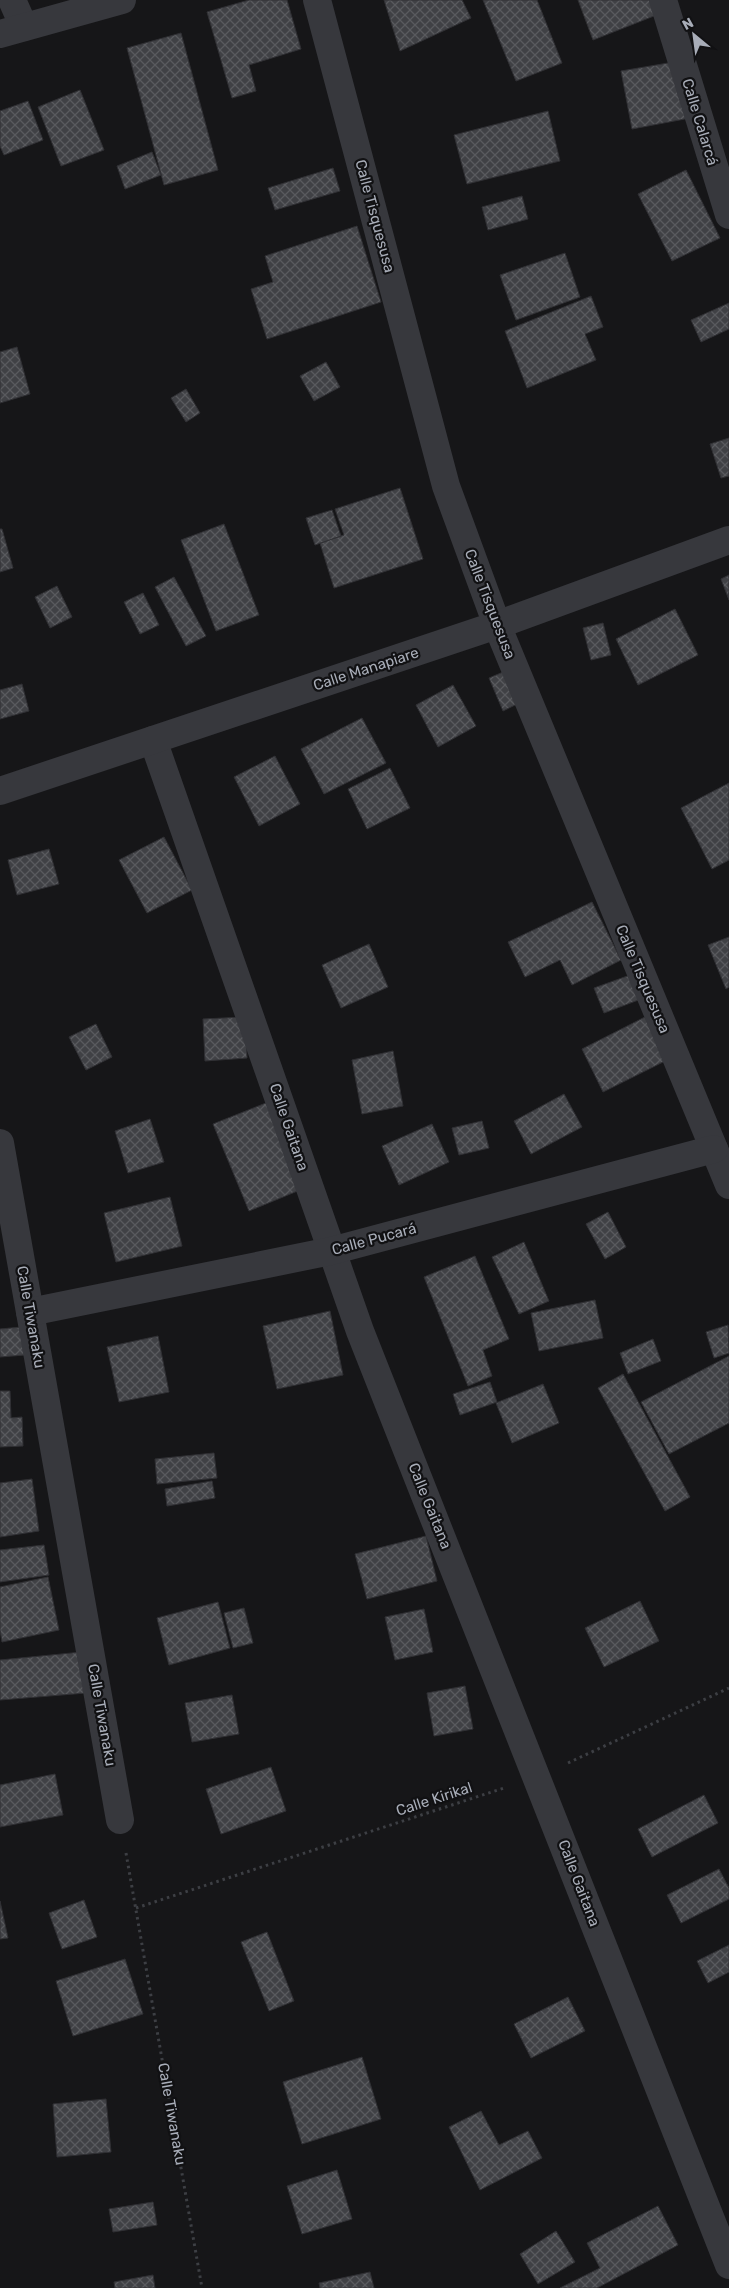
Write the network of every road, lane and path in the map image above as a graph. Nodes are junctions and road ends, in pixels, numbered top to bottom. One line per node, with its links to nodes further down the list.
1 (12, 0): 5 (street)
2 (122, 0): 5 (street)
3 (317, 0): 8 (street, Calle Tisquesusa)
4 (663, 0): 6 (street, Calle Calarcá)
5 (12, 31)
6 (729, 216)
7 (729, 540): 8 (street, Calle Manapiare)
8 (496, 625): 9 (street, Calle Manapiare); 12 (street, Calle Tisquesusa)
9 (154, 740): 10 (street, Calle Manapiare); 14 (street, Calle Gaitana)
10 (0, 791)
11 (0, 1143): 15 (street, Calle Tiwanaku)
12 (714, 1148): 13 (street, Calle Tisquesusa); 14 (street, Calle Pucará)
13 (729, 1185)
14 (332, 1251): 15 (street, Calle Pucará); 17 (street, Calle Gaitana)
15 (30, 1312): 18 (street, Calle Tiwanaku)
16 (729, 1688): 17 (path, Calle Kirikal)
17 (538, 1777): 19 (path, Calle Kirikal); 20 (street, Calle Gaitana)
18 (120, 1820): 19 (path, Calle Tiwanaku)
19 (136, 1908): 21 (path, Calle Tiwanaku)
20 (729, 2265)
21 (202, 2288)

